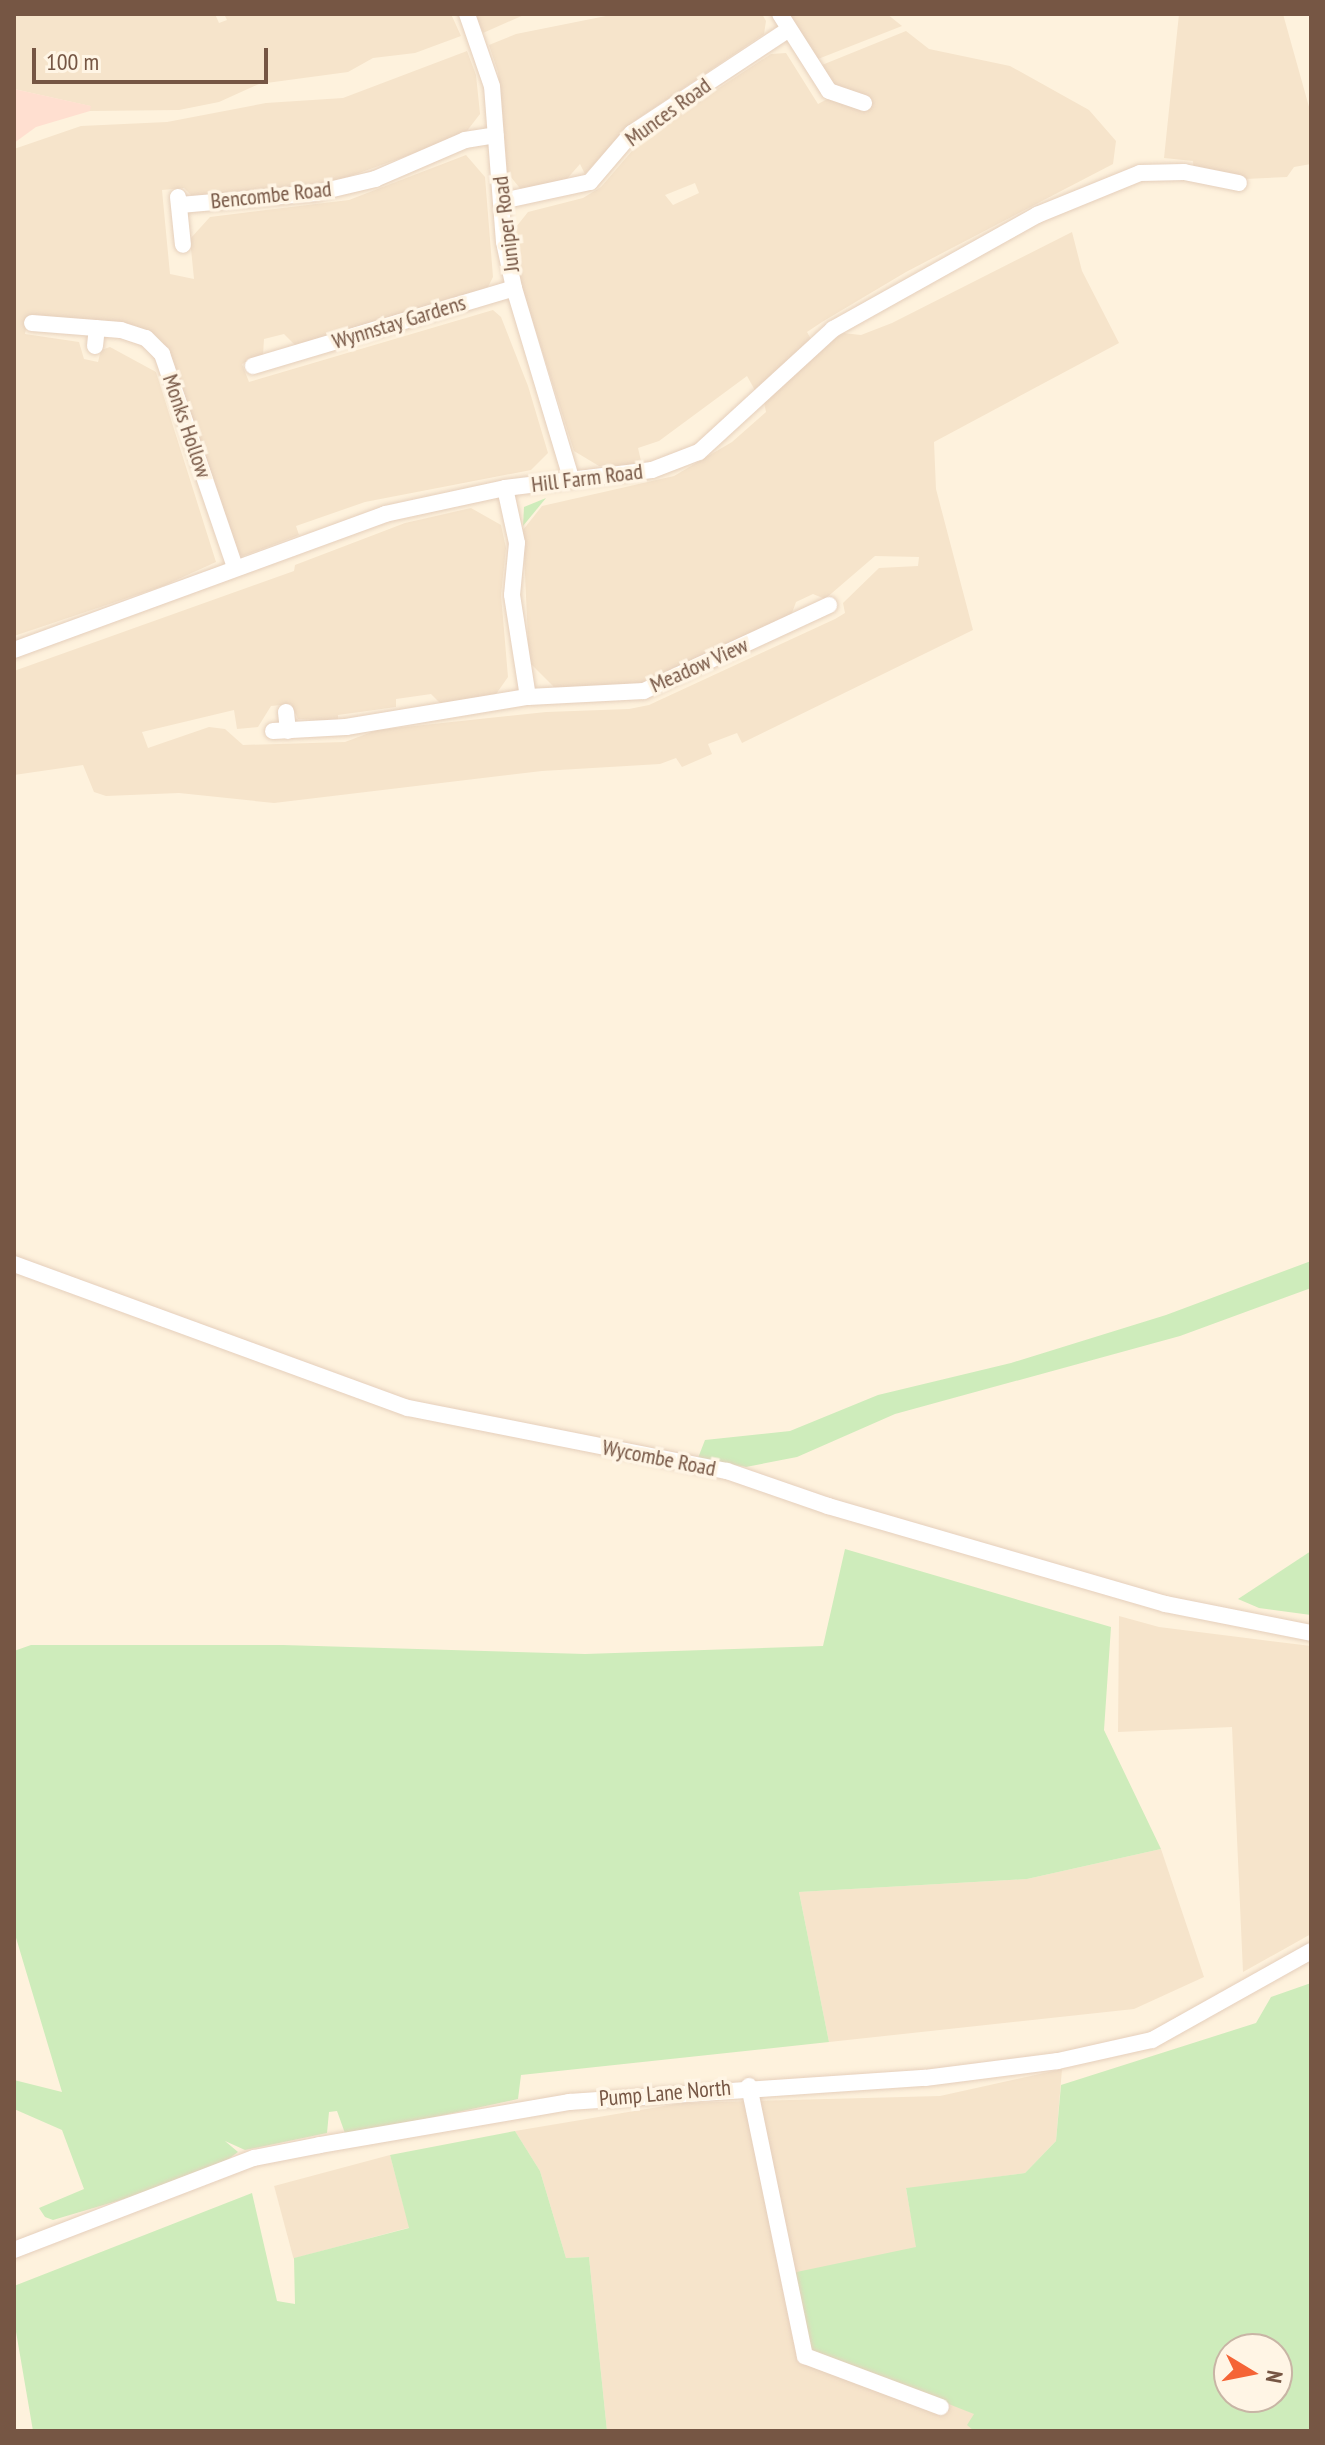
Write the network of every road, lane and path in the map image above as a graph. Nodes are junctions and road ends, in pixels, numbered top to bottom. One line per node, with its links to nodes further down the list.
1 (467, 14): 5 (street, Juniper Road)
2 (780, 14): 3 (street)
3 (789, 29): 4 (street); 7 (street, Munces Road)
4 (864, 103)
5 (496, 135): 7 (street, Juniper Road); 8 (street, Bencombe Road)
6 (1239, 183): 14 (street, Hill Farm Road)
7 (502, 201): 9 (street, Juniper Road)
8 (183, 245)
9 (514, 288): 13 (street, Wynnstay Gardens); 14 (street, Juniper Road)
10 (32, 323): 11 (street, Monks Hollow)
11 (97, 328): 12 (street); 16 (street, Monks Hollow)
12 (95, 346)
13 (253, 366)
14 (571, 478): 15 (street, Hill Farm Road)
15 (505, 488): 16 (street, Hill Farm Road); 19 (street)
16 (235, 567): 18 (street, Hill Farm Road)
17 (818, 606): 19 (street, Meadow View)
18 (14, 650)
19 (528, 697): 20 (street, Meadow View)
20 (286, 712)
21 (14, 1264): 22 (street, Wycombe Road)
22 (1311, 1633)
23 (1311, 1951): 24 (street, Pump Lane North)
24 (749, 2086): 25 (street, Pump Lane North); 26 (street)
25 (14, 2250)
26 (941, 2407)

